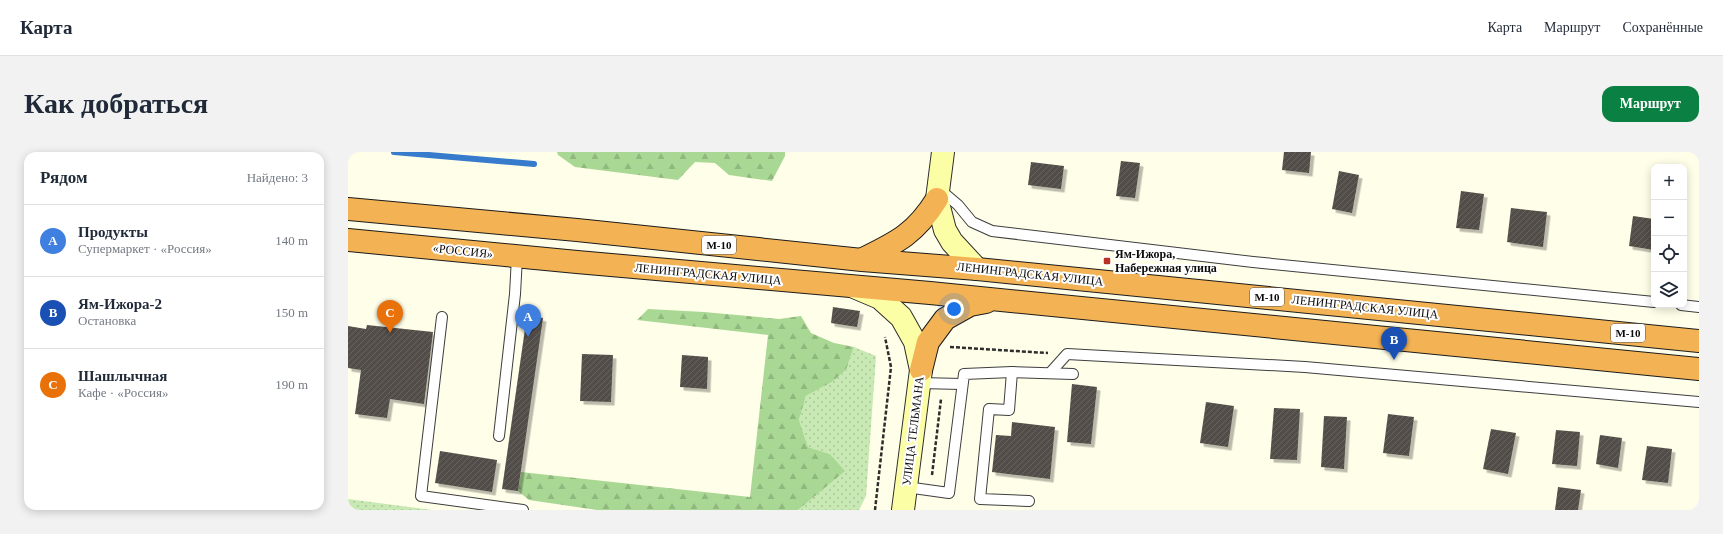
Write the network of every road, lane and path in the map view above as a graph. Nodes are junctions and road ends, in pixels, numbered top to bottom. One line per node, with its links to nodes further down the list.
1 (943, 152): 2 (main road)
2 (938, 193): 6 (highway); 8 (main road); 11 (lane)
3 (348, 209): 6 (highway, ЛЕНИНГРАДСКАЯ УЛИЦА / М-10)
4 (348, 240): 5 (highway, «РОССИЯ» / М-10)
5 (517, 256): 7 (highway, «РОССИЯ» / М-10); 24 (lane)
6 (862, 260): 8 (highway, ЛЕНИНГРАДСКАЯ УЛИЦА / М-10)
7 (577, 262): 9 (highway, ЛЕНИНГРАДСКАЯ УЛИЦА / М-10)
8 (977, 269): 16 (highway, ЛЕНИНГРАДСКАЯ УЛИЦА / М-10)
9 (854, 287): 10 (highway, ЛЕНИНГРАДСКАЯ УЛИЦА / М-10); 21 (main road, УЛИЦА ТЕЛЬМАНА)
10 (998, 300): 17 (highway, ЛЕНИНГРАДСКАЯ УЛИЦА / М-10); 21 (highway)
11 (1651, 302)
12 (1687, 306): 13 (lane)
13 (1699, 307)
14 (442, 317): 27 (lane)
15 (885, 337): 28 (path)
16 (1699, 340)
17 (1699, 369)
18 (1012, 372): 19 (lane); 22 (lane); 26 (lane)
19 (1050, 373): 20 (lane); 23 (lane)
20 (1073, 374)
21 (920, 376): 22 (lane); 25 (main road, УЛИЦА ТЕЛЬМАНА)
22 (962, 384): 25 (lane)
23 (1699, 402)
24 (499, 436)
25 (906, 487): 29 (main road, УЛИЦА ТЕЛЬМАНА)
26 (1029, 501)
27 (523, 510)
28 (875, 510)
29 (902, 510)

